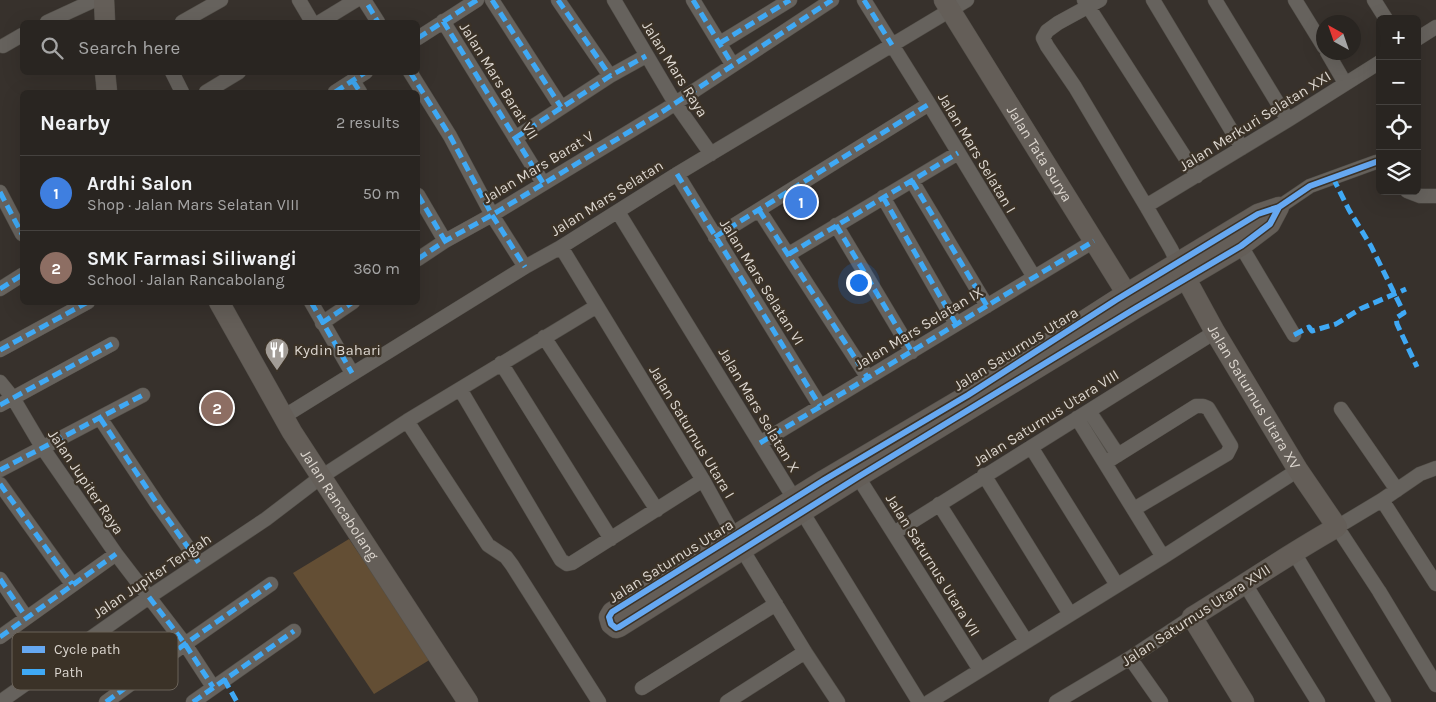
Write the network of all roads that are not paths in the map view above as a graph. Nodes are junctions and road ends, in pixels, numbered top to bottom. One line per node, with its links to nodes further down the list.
1 (95, 0): 22 (street)
2 (104, 0): 23 (street)
3 (221, 0): 24 (street)
4 (299, 0): 25 (street)
5 (356, 0): 26 (street)
6 (364, 0): 27 (street)
7 (477, 0): 28 (street)
8 (492, 0): 55 (street)
9 (558, 0): 46 (street)
10 (614, 0): 37 (street, Jalan Mars Raya)
11 (693, 0): 34 (street)
12 (790, 0): 34 (street)
13 (832, 0): 39 (street, Jalan Mars Barat V)
14 (864, 0): 35 (street, Jalan Mars Selatan I)
15 (1153, 0): 58 (street)
16 (1215, 0): 56 (street)
17 (1294, 0): 30 (street)
18 (1374, 0): 21 (street)
19 (1091, 2): 63 (street); 71 (street)
20 (954, 3): 35 (street, Jalan Mars Selatan); 80 (street, Jalan Tata Surya)
21 (1383, 15)
22 (51, 20)
23 (105, 20)
24 (186, 20)
25 (311, 20)
26 (323, 20)
27 (377, 20)
28 (442, 21): 33 (street); 57 (street, Jalan Mars Barat VII)
29 (1436, 26): 31 (street)
30 (1316, 34)
31 (1421, 35)
32 (20, 37): 36 (street)
33 (420, 37)
34 (720, 43): 39 (street)
35 (892, 45): 54 (street, Jalan Mars Selatan I); 60 (street, Jalan Mars Selatan)
36 (3, 46)
37 (646, 56): 46 (street); 53 (street, Jalan Mars Raya)
38 (1332, 60): 47 (street)
39 (732, 64): 53 (street, Jalan Mars Barat V)
40 (1376, 64): 47 (street, Jalan Merkuri Selatan XXI)
41 (105, 75): 49 (street)
42 (174, 75): 50 (street)
43 (234, 75): 51 (street)
44 (364, 75): 48 (street)
45 (412, 75): 75 (street)
46 (610, 76): 55 (street)
47 (1346, 83): 56 (street, Jalan Merkuri Selatan XXI)
48 (357, 87): 52 (street)
49 (107, 90)
50 (181, 90)
51 (209, 90)
52 (344, 90)
53 (675, 103): 60 (street, Jalan Mars Raya); 65 (street, Jalan Mars Barat V)
54 (929, 104): 59 (street, Jalan Mars Selatan I); 73 (street)
55 (561, 107): 57 (street)
56 (1288, 120): 58 (street, Jalan Merkuri Selatan XXI)
57 (515, 138): 65 (street, Jalan Mars Barat VII)
58 (1242, 148): 63 (street, Jalan Merkuri Selatan XXI)
59 (958, 153): 64 (street); 88 (street, Jalan Mars Selatan I)
60 (710, 154): 62 (street, Jalan Mars Selatan)
61 (1376, 162): 72 (street)
62 (677, 174): 74 (street, Jalan Mars Selatan); 78 (street, Jalan Mars Selatan VI)
63 (1197, 176): 71 (street, Jalan Merkuri Selatan XXI)
64 (912, 180): 69 (street); 96 (street)
65 (543, 184): 75 (street, Jalan Mars Barat V)
66 (1, 195): 77 (street)
67 (1417, 195): 68 (street)
68 (1436, 196)
69 (883, 197): 76 (street); 98 (street)
70 (420, 198): 79 (street)
71 (1146, 206): 86 (street)
72 (1279, 207): 81 (street); 86 (street)
73 (759, 210): 78 (street); 83 (street)
74 (618, 212): 82 (street, Jalan Mars Selatan); 119 (street, Jalan Mars Selatan X)
75 (492, 215): 79 (street, Jalan Mars Barat V); 85 (street)
76 (836, 225): 83 (street); 104 (street)
77 (20, 230)
78 (715, 237): 113 (street, Jalan Mars Selatan VI)
79 (445, 241): 84 (street, Jalan Mars Barat V)
80 (1094, 241): 88 (street, Jalan Mars Selatan IX); 90 (street, Jalan Tata Surya)
81 (1241, 246): 86 (street); 100 (street)
82 (561, 247): 85 (street, Jalan Mars Selatan); 95 (street, Jalan Saturnus Utara I)
83 (788, 254): 107 (street)
84 (420, 258)
85 (525, 267): 106 (street, Jalan Mars Selatan)
86 (1181, 271): 90 (street); 99 (street, Jalan Saturnus Utara XV)
87 (20, 276): 89 (street)
88 (1034, 277): 96 (street, Jalan Mars Selatan IX)
89 (0, 288)
90 (1132, 301): 129 (street, Jalan Saturnus Utara); 135 (street, Jalan Saturnus Utara)
91 (82, 305): 103 (street)
92 (221, 305): 116 (street, Jalan Rancabolang)
93 (313, 305): 97 (street)
94 (349, 305): 97 (street)
95 (596, 306): 101 (street, Jalan Jupiter Tengah); 130 (street, Jalan Saturnus Utara I)
96 (987, 306): 98 (street, Jalan Mars Selatan IX)
97 (322, 323): 106 (street)
98 (956, 324): 104 (street, Jalan Mars Selatan IX)
99 (1215, 332): 115 (street, Jalan Saturnus Utara VIII); 126 (street, Jalan Saturnus Utara XV)
100 (1294, 335)
101 (544, 337): 105 (street, Jalan Jupiter Tengah); 137 (street)
102 (112, 344): 111 (street)
103 (0, 350)
104 (912, 352): 107 (street, Jalan Mars Selatan IX)
105 (502, 363): 109 (street, Jalan Jupiter Tengah); 140 (street)
106 (352, 373): 116 (street, Jalan Mars Selatan)
107 (868, 378): 113 (street, Jalan Mars Selatan IX)
108 (0, 382): 111 (street, Jalan Jupiter Raya)
109 (460, 389): 118 (street, Jalan Jupiter Tengah); 140 (street)
110 (143, 394): 117 (street)
111 (13, 398): 112 (street); 120 (street, Jalan Jupiter Raya)
112 (0, 405)
113 (820, 406): 119 (street, Jalan Mars Selatan IX)
114 (1341, 409): 132 (street)
115 (1083, 414): 121 (street, Jalan Saturnus Utara VIII); 122 (street); 123 (street)
116 (283, 417): 128 (street, Jalan Rancabolang)
117 (100, 418): 120 (street); 145 (street)
118 (407, 421): 128 (street, Jalan Jupiter Tengah); 178 (street)
119 (760, 443): 135 (street, Jalan Mars Selatan X)
120 (42, 447): 125 (street); 143 (street, Jalan Jupiter Raya)
121 (1031, 447): 127 (street, Jalan Saturnus Utara VIII); 151 (street)
122 (1118, 455): 123 (street); 136 (street)
123 (1105, 463): 136 (street)
124 (1436, 468): 132 (street)
125 (0, 470)
126 (1298, 470): 138 (street, Jalan Saturnus Utara XV); 144 (street)
127 (984, 475): 134 (street, Jalan Saturnus Utara VIII); 154 (street)
128 (322, 477): 145 (street, Jalan Jupiter Tengah); 177 (street, Jalan Rancabolang)
129 (858, 477): 135 (street, Jalan Saturnus Utara); 139 (street, Jalan Saturnus Utara VII)
130 (703, 480): 137 (street); 141 (street, Jalan Saturnus Utara I)
131 (0, 484): 147 (street)
132 (1397, 490): 133 (street)
133 (1382, 500): 138 (street); 150 (street)
134 (939, 504): 139 (street, Jalan Saturnus Utara VIII); 162 (street)
135 (798, 506): 141 (street, Jalan Saturnus Utara); 180 (street, Jalan Mars Selatan X)
136 (1134, 509): 144 (street)
137 (657, 510): 140 (street)
138 (1337, 527): 142 (street, Jalan Saturnus Utara XVII); 168 (street)
139 (894, 533): 167 (street, Jalan Saturnus Utara VII)
140 (611, 539)
141 (739, 542): 141 (street, Jalan Saturnus Utara); 153 (street, Jalan Saturnus Utara I)
142 (1293, 551): 149 (street, Jalan Saturnus Utara XVII); 186 (street)
143 (116, 554): 147 (street); 152 (street, Jalan Jupiter Raya)
144 (1163, 557): 151 (street)
145 (200, 563): 152 (street, Jalan Jupiter Tengah)
146 (0, 579): 156 (street)
147 (72, 584): 156 (street)
148 (271, 584): 163 (street)
149 (1245, 584): 155 (street, Jalan Saturnus Utara XVII); 185 (street)
150 (1436, 584)
151 (1116, 585): 154 (street)
152 (148, 597): 158 (street, Jalan Jupiter Tengah); 159 (street, Jalan Jupiter Raya)
153 (776, 604): 165 (street, Jalan Saturnus Utara I); 170 (street)
154 (1070, 614): 162 (street)
155 (1192, 617): 166 (street, Jalan Saturnus Utara XVII); 184 (street)
156 (26, 618): 161 (street)
157 (294, 631): 169 (street)
158 (99, 632)
159 (176, 632)
160 (178, 635): 163 (street, Jalan Jupiter Raya)
161 (0, 637)
162 (1026, 642): 167 (street)
163 (185, 644): 164 (street); 169 (street, Jalan Jupiter Raya)
164 (178, 649)
165 (805, 652): 173 (street, Jalan Saturnus Utara I); 179 (street)
166 (1130, 658): 182 (street, Jalan Saturnus Utara XVII); 183 (street)
167 (980, 670): 181 (street)
168 (1436, 685)
169 (213, 687): 176 (street)
170 (642, 688)
171 (17, 690): 174 (street, Jalan Jupiter Tengah)
172 (122, 690): 175 (street)
173 (832, 700)
174 (0, 702)
175 (106, 702)
176 (193, 702)
177 (468, 702)
178 (599, 702)
179 (727, 702)
180 (918, 702)
181 (929, 702)
182 (1056, 702)
183 (1161, 702)
184 (1244, 702)
185 (1318, 702)
186 (1384, 702)

